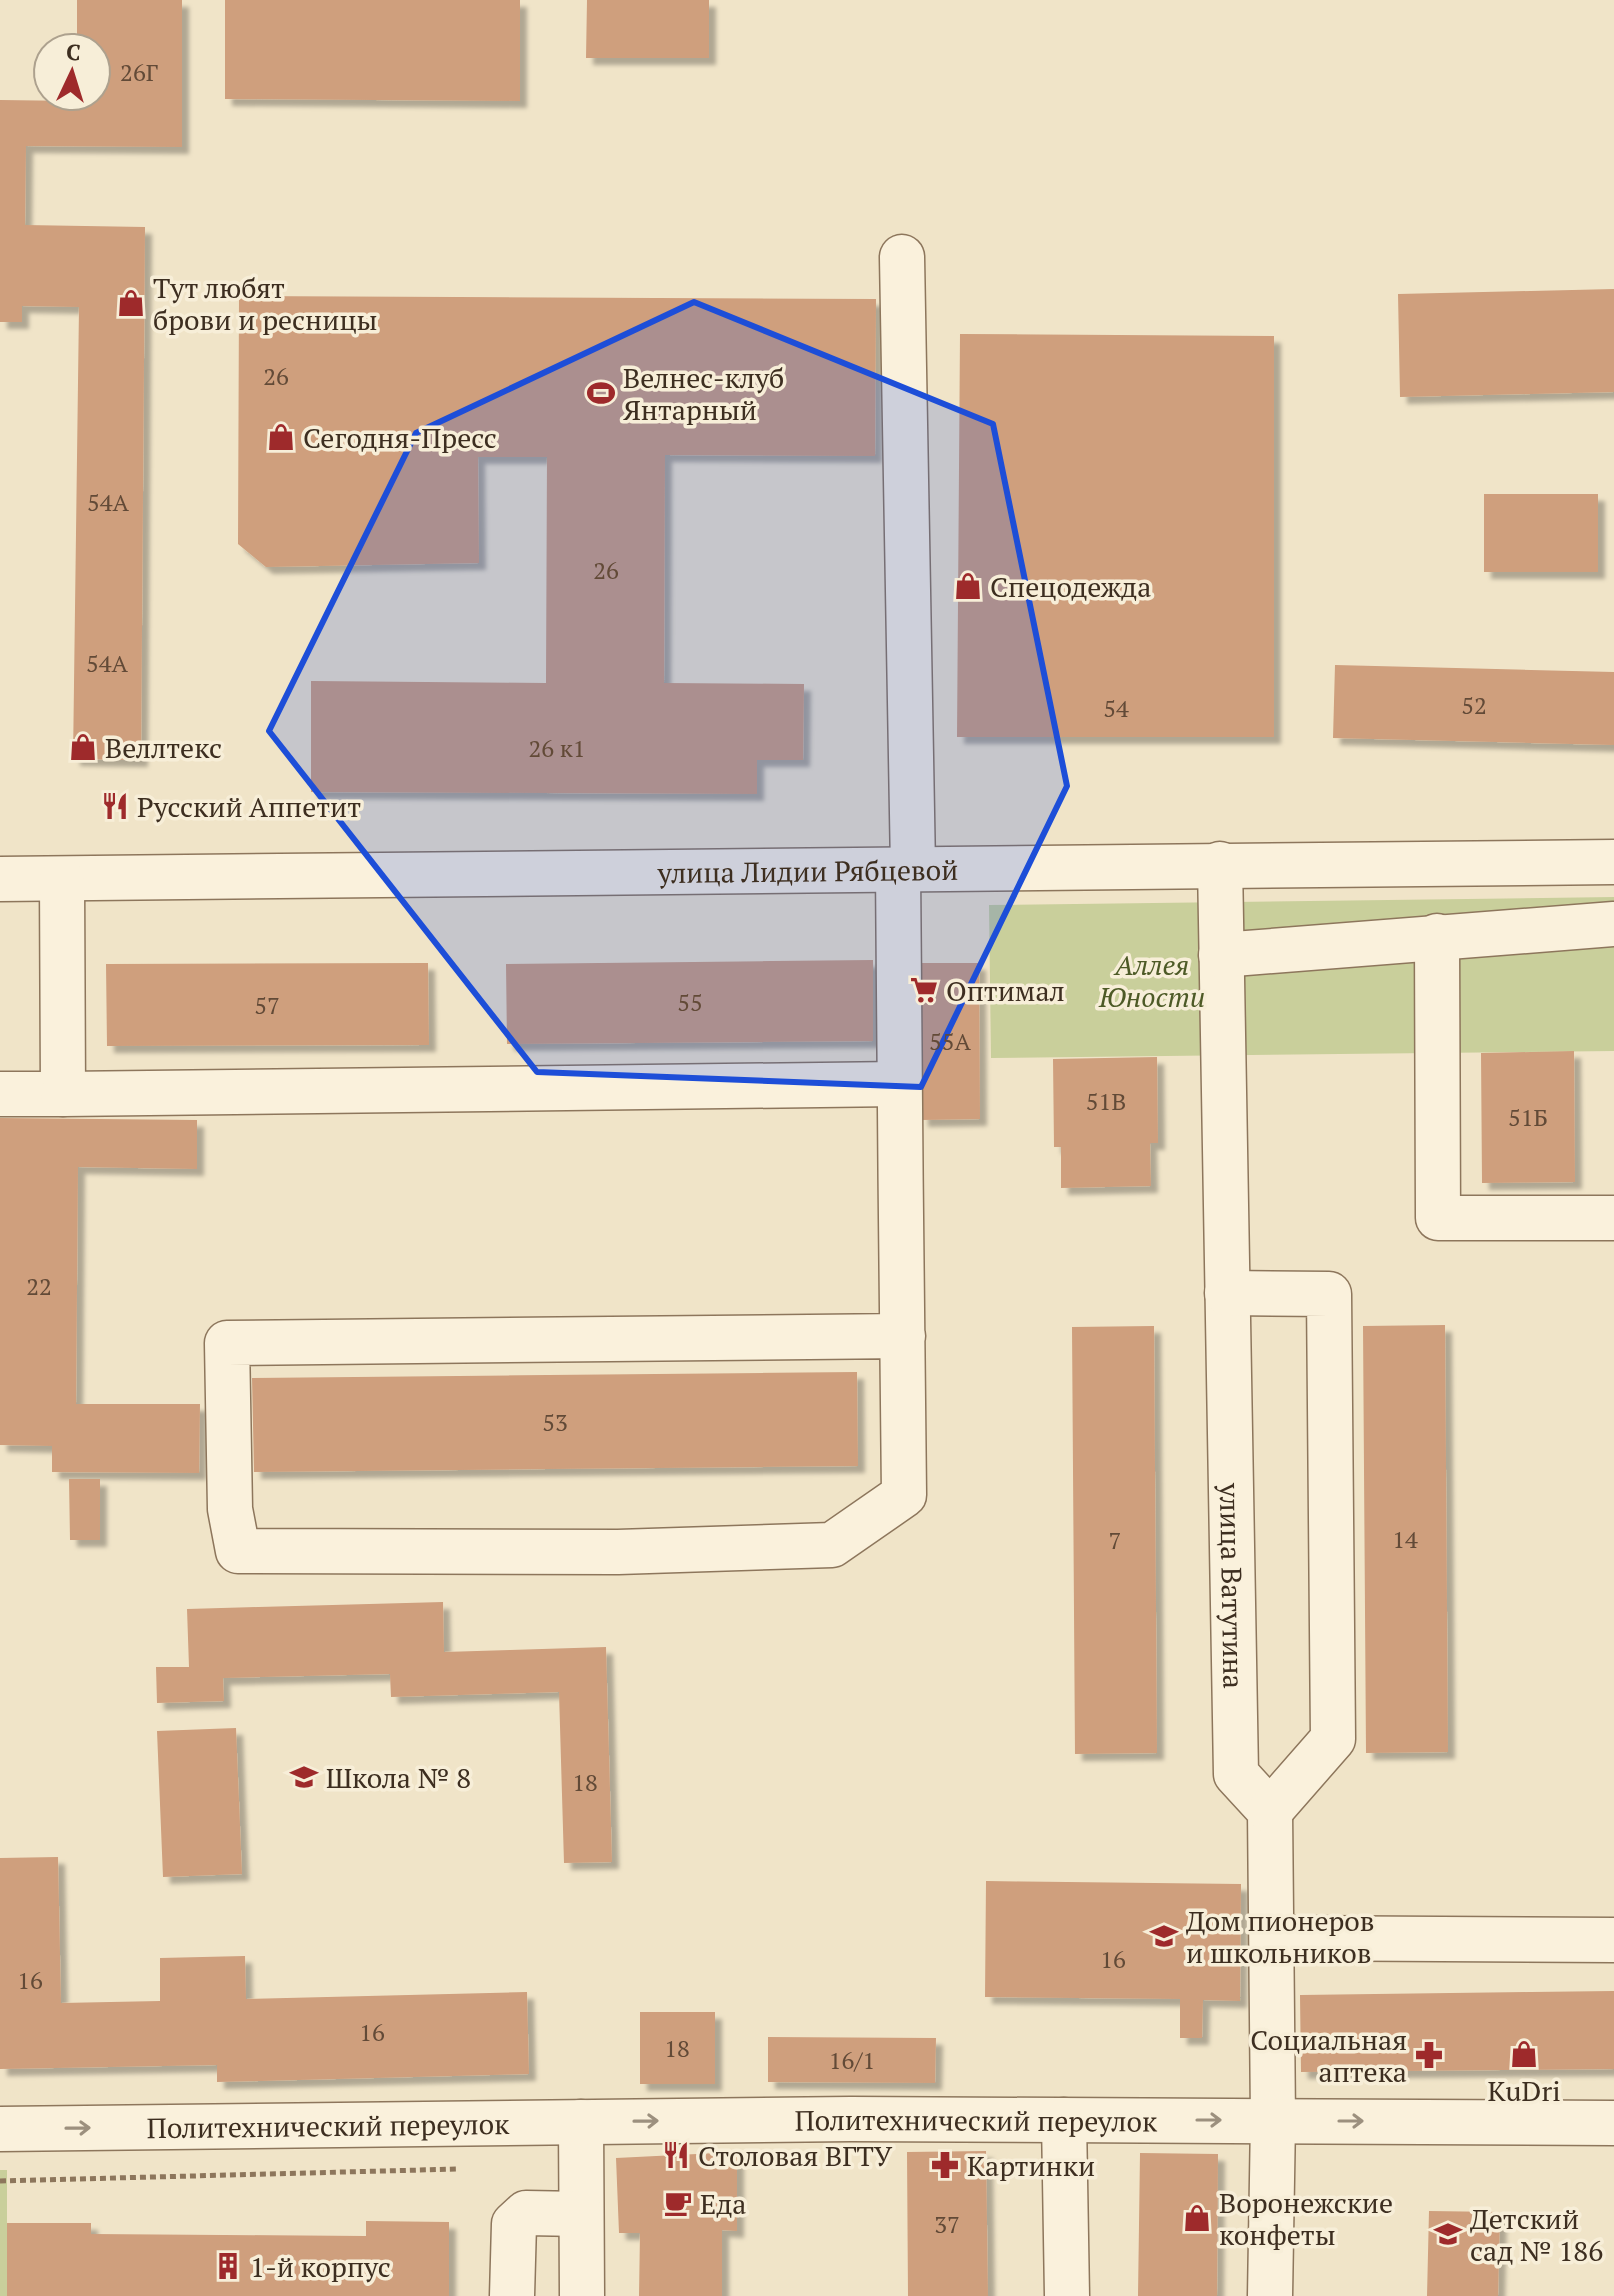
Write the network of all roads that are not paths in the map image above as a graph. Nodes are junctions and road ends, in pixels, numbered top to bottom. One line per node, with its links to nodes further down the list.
1 (902, 257): 4 (street)
2 (1614, 862): 3 (street, улица Лидии Рябцевой)
3 (1220, 864): 4 (street, улица Лидии Рябцевой); 9 (street, улица Ватутина)
4 (906, 868): 6 (street, улица Лидии Рябцевой); 10 (street)
5 (0, 879): 6 (street, улица Лидии Рябцевой)
6 (62, 880): 12 (street)
7 (1614, 924): 8 (street)
8 (1437, 936): 9 (street); 13 (street)
9 (1221, 955): 14 (street, улица Ватутина)
10 (899, 1084): 12 (street); 15 (street)
11 (0, 1094): 12 (street)
12 (63, 1094)
13 (1614, 1218)
14 (1227, 1293): 16 (street, улица Ватутина); 16 (street)
15 (903, 1336): 15 (street)
16 (1270, 1811): 17 (street)
17 (1272, 1938): 18 (street); 20 (street)
18 (1614, 1940)
19 (1064, 2120): 20 (street, Политехнический переулок, one-way to 20); 21 (street, Политехнический переулок, one-way to 19); 27 (street)
20 (1273, 2120): 22 (street, Политехнический переулок, one-way to 22); 28 (street)
21 (581, 2122): 23 (street, Политехнический переулок, one-way to 21); 24 (street)
22 (1614, 2123)
23 (0, 2129)
24 (581, 2214): 25 (street); 26 (street)
25 (512, 2296)
26 (582, 2296)
27 (1067, 2296)
28 (1270, 2296)

